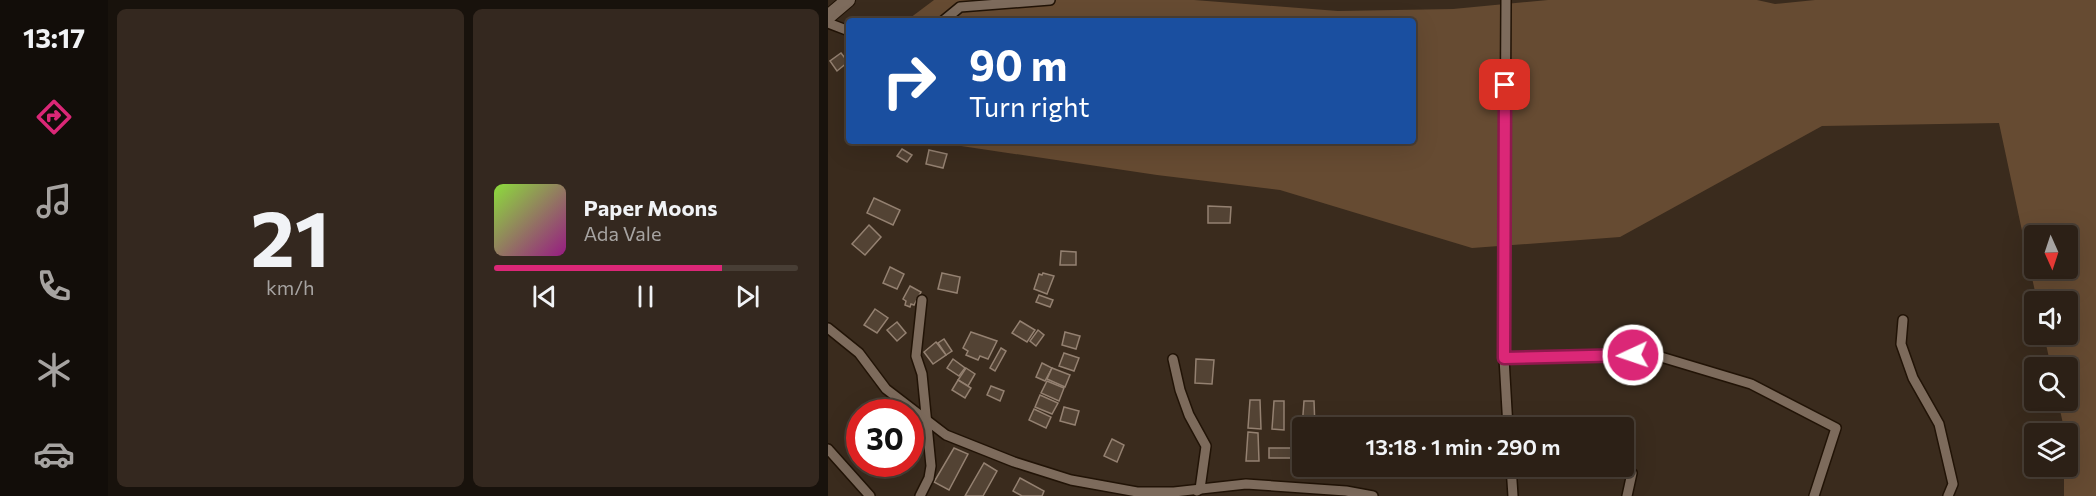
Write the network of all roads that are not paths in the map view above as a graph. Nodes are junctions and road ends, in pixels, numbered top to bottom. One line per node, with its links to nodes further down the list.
1 (848, 0): 4 (street)
2 (1050, 0): 5 (street)
3 (1506, 0): 11 (street)
4 (828, 17)
5 (947, 18)
6 (828, 23): 7 (street)
7 (846, 30)
8 (922, 300): 14 (street)
9 (1903, 320): 27 (street)
10 (828, 328): 14 (street)
11 (1504, 358): 13 (street); 26 (street)
12 (1173, 359): 18 (street)
13 (1507, 417)
14 (926, 418): 18 (street); 21 (street)
15 (828, 449): 20 (street)
16 (1512, 477): 24 (street)
17 (1631, 477): 25 (street)
18 (1200, 489): 19 (street); 22 (street)
19 (1285, 491): 23 (street)
20 (870, 496)
21 (920, 496)
22 (1190, 496)
23 (1373, 496)
24 (1513, 496)
25 (1627, 496)
26 (1814, 496)
27 (1948, 496)

